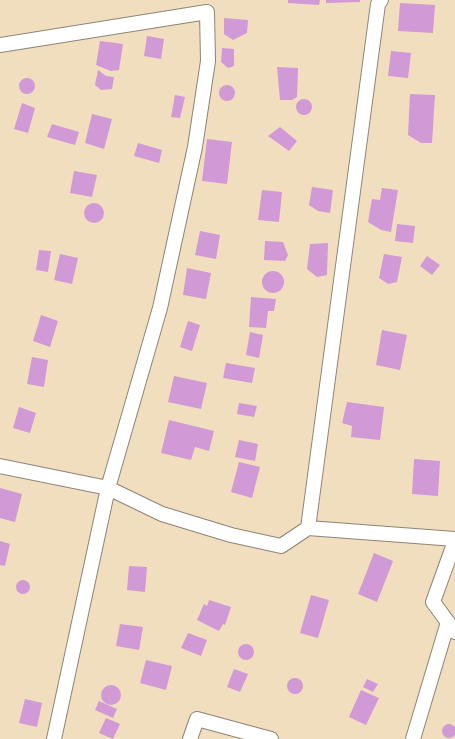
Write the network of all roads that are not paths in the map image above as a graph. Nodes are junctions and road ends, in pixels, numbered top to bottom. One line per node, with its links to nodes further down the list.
1 (381, 0): 5 (street)
2 (0, 45): 4 (street)
3 (0, 466): 4 (street)
4 (108, 488): 5 (street); 8 (street)
5 (308, 528): 6 (street)
6 (455, 540): 7 (street)
7 (451, 627): 11 (street)
8 (54, 739)
9 (190, 739): 10 (street)
10 (271, 739)
11 (413, 739)

